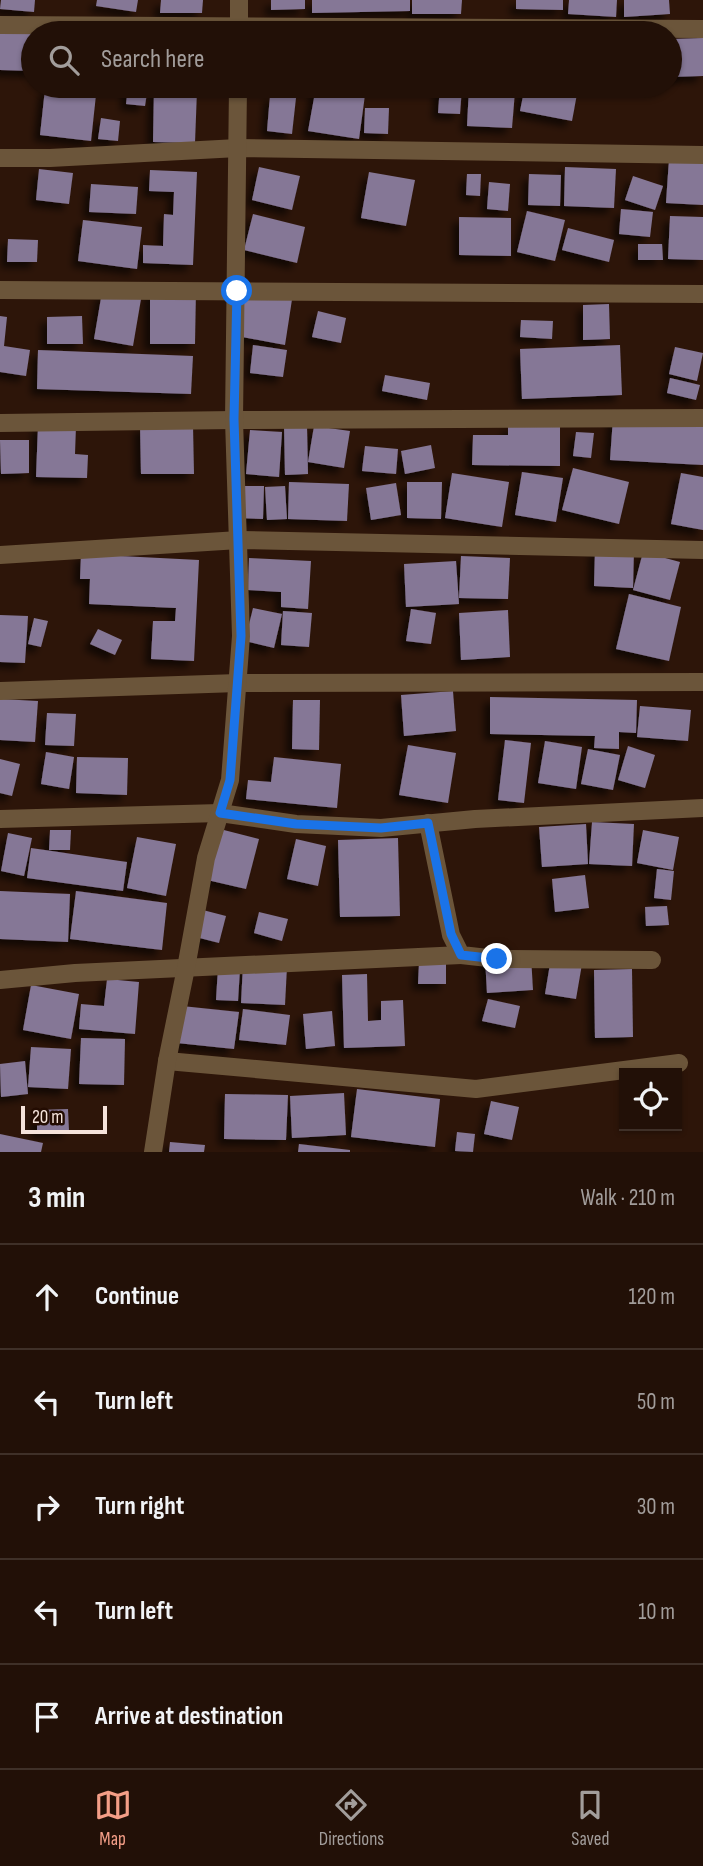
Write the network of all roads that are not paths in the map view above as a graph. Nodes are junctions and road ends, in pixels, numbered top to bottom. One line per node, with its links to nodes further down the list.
1 (239, 0): 2 (street)
2 (239, 21)
3 (0, 25): 4 (street)
4 (21, 25)
5 (682, 29): 6 (street)
6 (703, 29)
7 (238, 98): 8 (street)
8 (238, 148): 9 (street); 10 (street); 12 (street)
9 (703, 155)
10 (0, 158)
11 (0, 290): 12 (street)
12 (237, 291): 13 (street); 15 (street)
13 (703, 294)
14 (703, 418): 15 (street)
15 (234, 419): 16 (street); 17 (street)
16 (0, 423)
17 (239, 540): 18 (street); 19 (street); 21 (street)
18 (703, 550)
19 (0, 555)
20 (703, 682): 21 (street)
21 (238, 683): 22 (street); 24 (street)
22 (0, 691)
23 (703, 808): 26 (street)
24 (220, 813): 25 (street); 26 (street); 29 (street)
25 (0, 819)
26 (428, 823): 27 (street)
27 (461, 955): 28 (street); 29 (street)
28 (652, 960)
29 (186, 968): 30 (street); 31 (street)
30 (0, 980)
31 (167, 1061): 32 (street); 33 (street)
32 (679, 1063)
33 (153, 1152)

